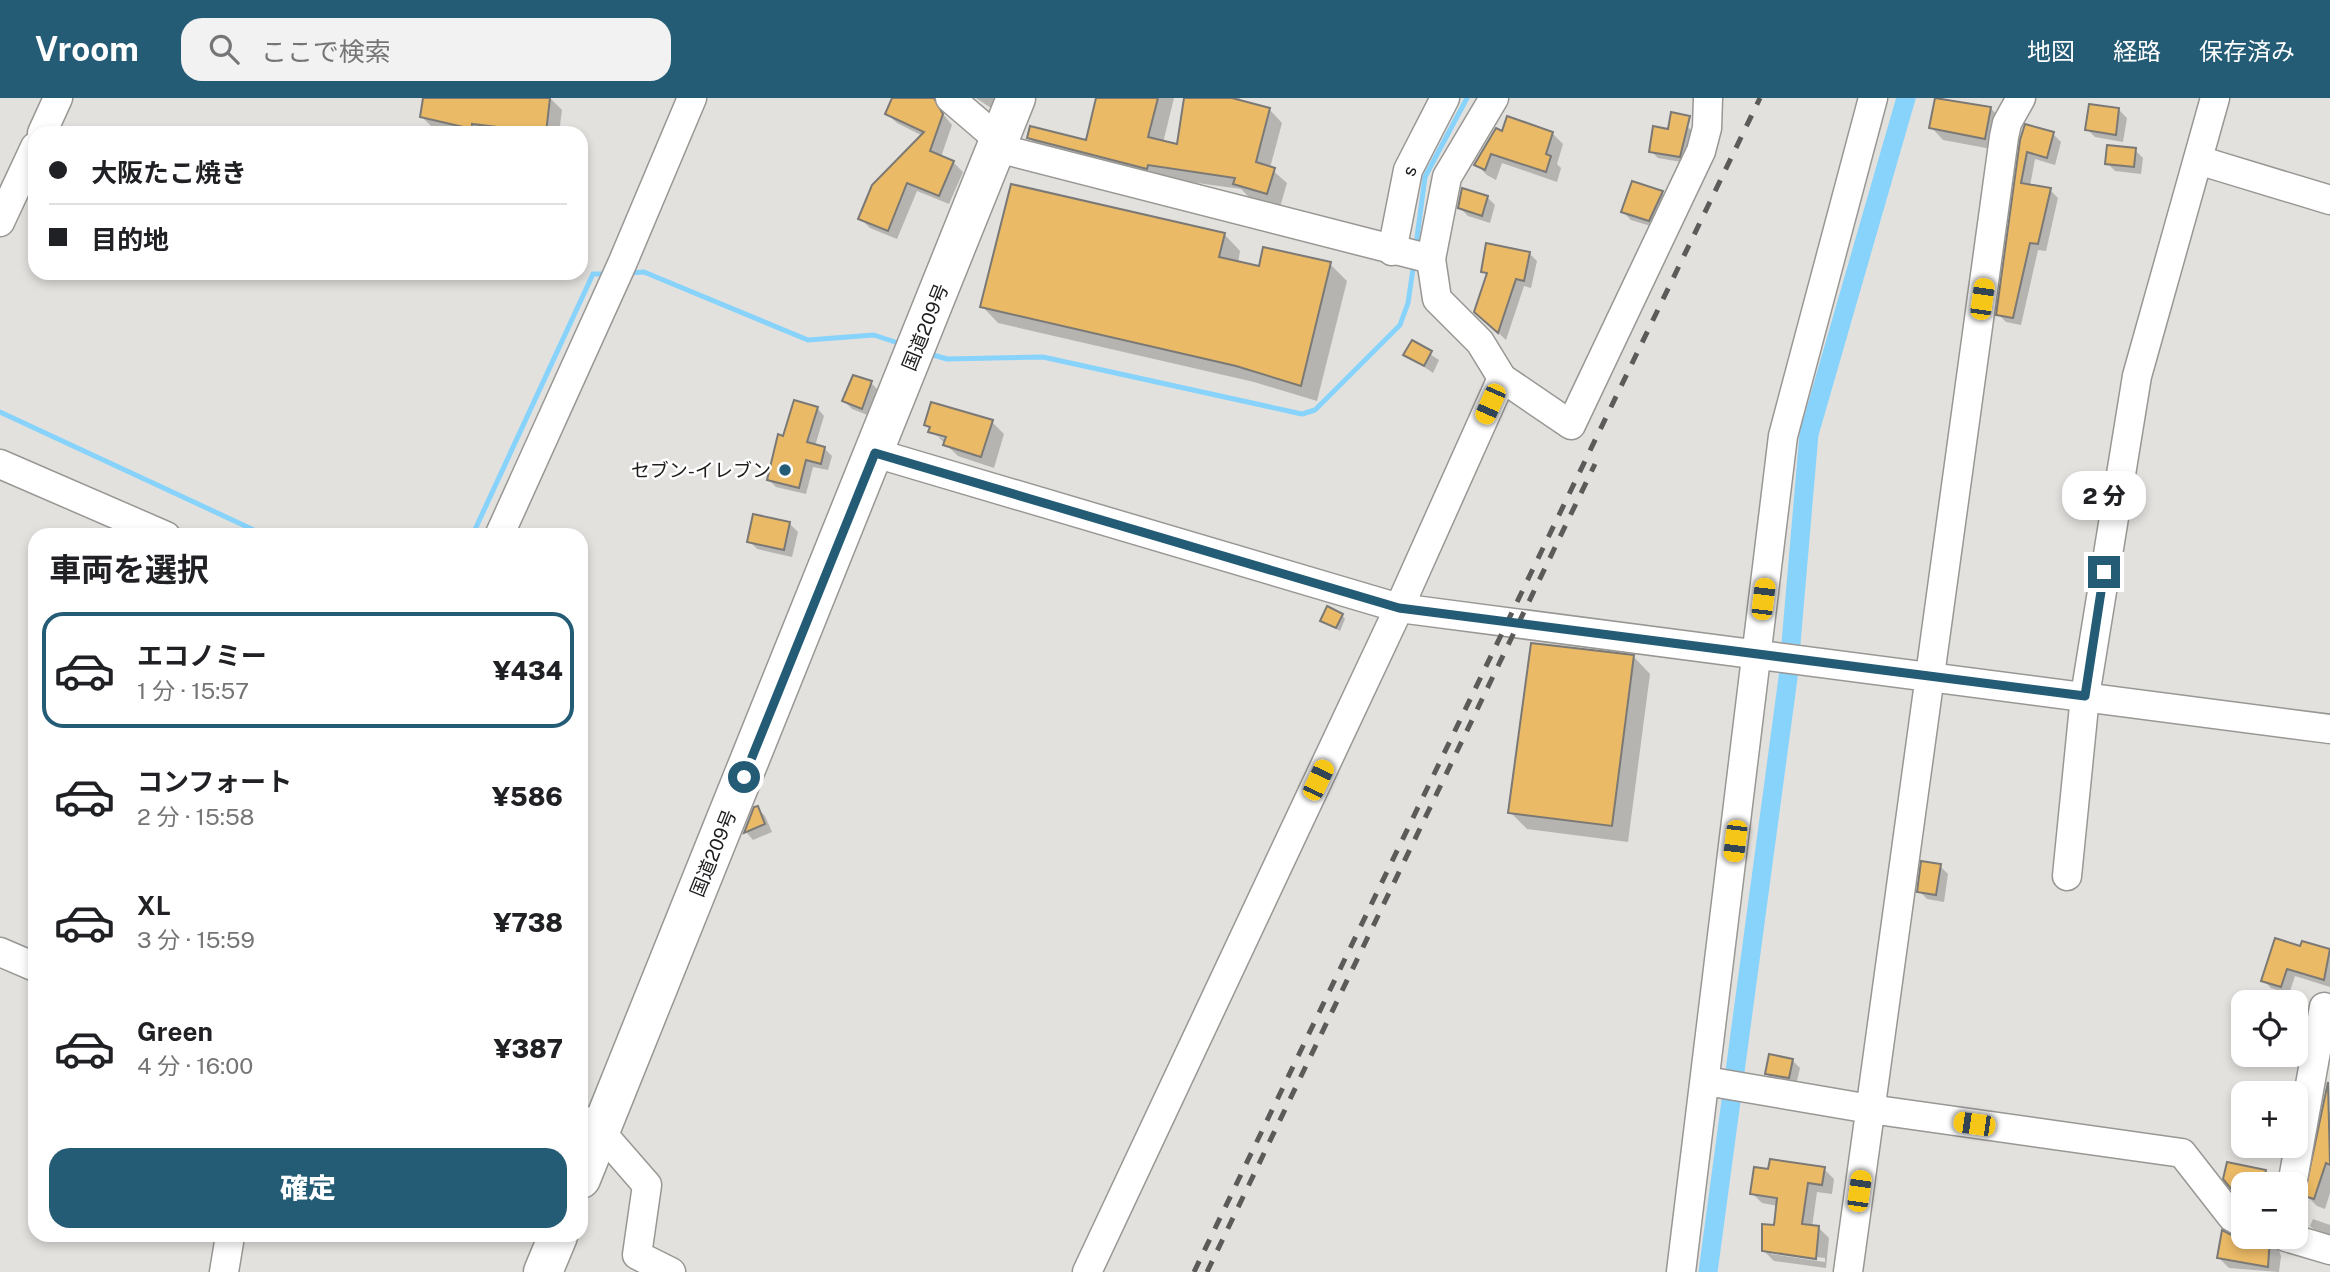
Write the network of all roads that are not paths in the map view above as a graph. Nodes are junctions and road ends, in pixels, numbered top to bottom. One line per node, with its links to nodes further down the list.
1 (58, 98): 11 (street)
2 (692, 98): 22 (street)
3 (950, 98): 12 (street)
4 (1016, 98): 12 (highway, 国道209号)
5 (1445, 98): 17 (street, s)
6 (1494, 98): 17 (street)
7 (1708, 98): 18 (street)
8 (1873, 98): 24 (street)
9 (2021, 98): 25 (street)
10 (2215, 98): 13 (street)
11 (45, 126)
12 (999, 142): 17 (street); 19 (highway, 国道209号)
13 (2198, 160): 15 (street); 26 (street)
14 (28, 162): 16 (street)
15 (2330, 200)
16 (0, 222)
17 (1412, 256): 18 (street)
18 (1502, 378): 23 (street)
19 (875, 453): 23 (street); 34 (highway, 国道209号)
20 (0, 464): 21 (street)
21 (148, 528)
22 (503, 528)
23 (1399, 608): 24 (street); 44 (street)
24 (1757, 653): 25 (street); 32 (street)
25 (1930, 675): 26 (street); 33 (street)
26 (2085, 696): 27 (street); 28 (street)
27 (2330, 729)
28 (2067, 877)
29 (0, 952): 30 (street)
30 (28, 964)
31 (2325, 1007): 35 (street)
32 (1706, 1082): 33 (street); 45 (street)
33 (1870, 1109): 36 (street); 46 (street)
34 (591, 1125): 43 (street)
35 (2294, 1172)
36 (2231, 1216)
37 (229, 1242): 41 (street)
38 (556, 1242): 42 (highway)
39 (2308, 1244): 40 (street)
40 (2330, 1251)
41 (224, 1272)
42 (543, 1272)
43 (671, 1272)
44 (1087, 1272)
45 (1682, 1272)
46 (1848, 1272)

